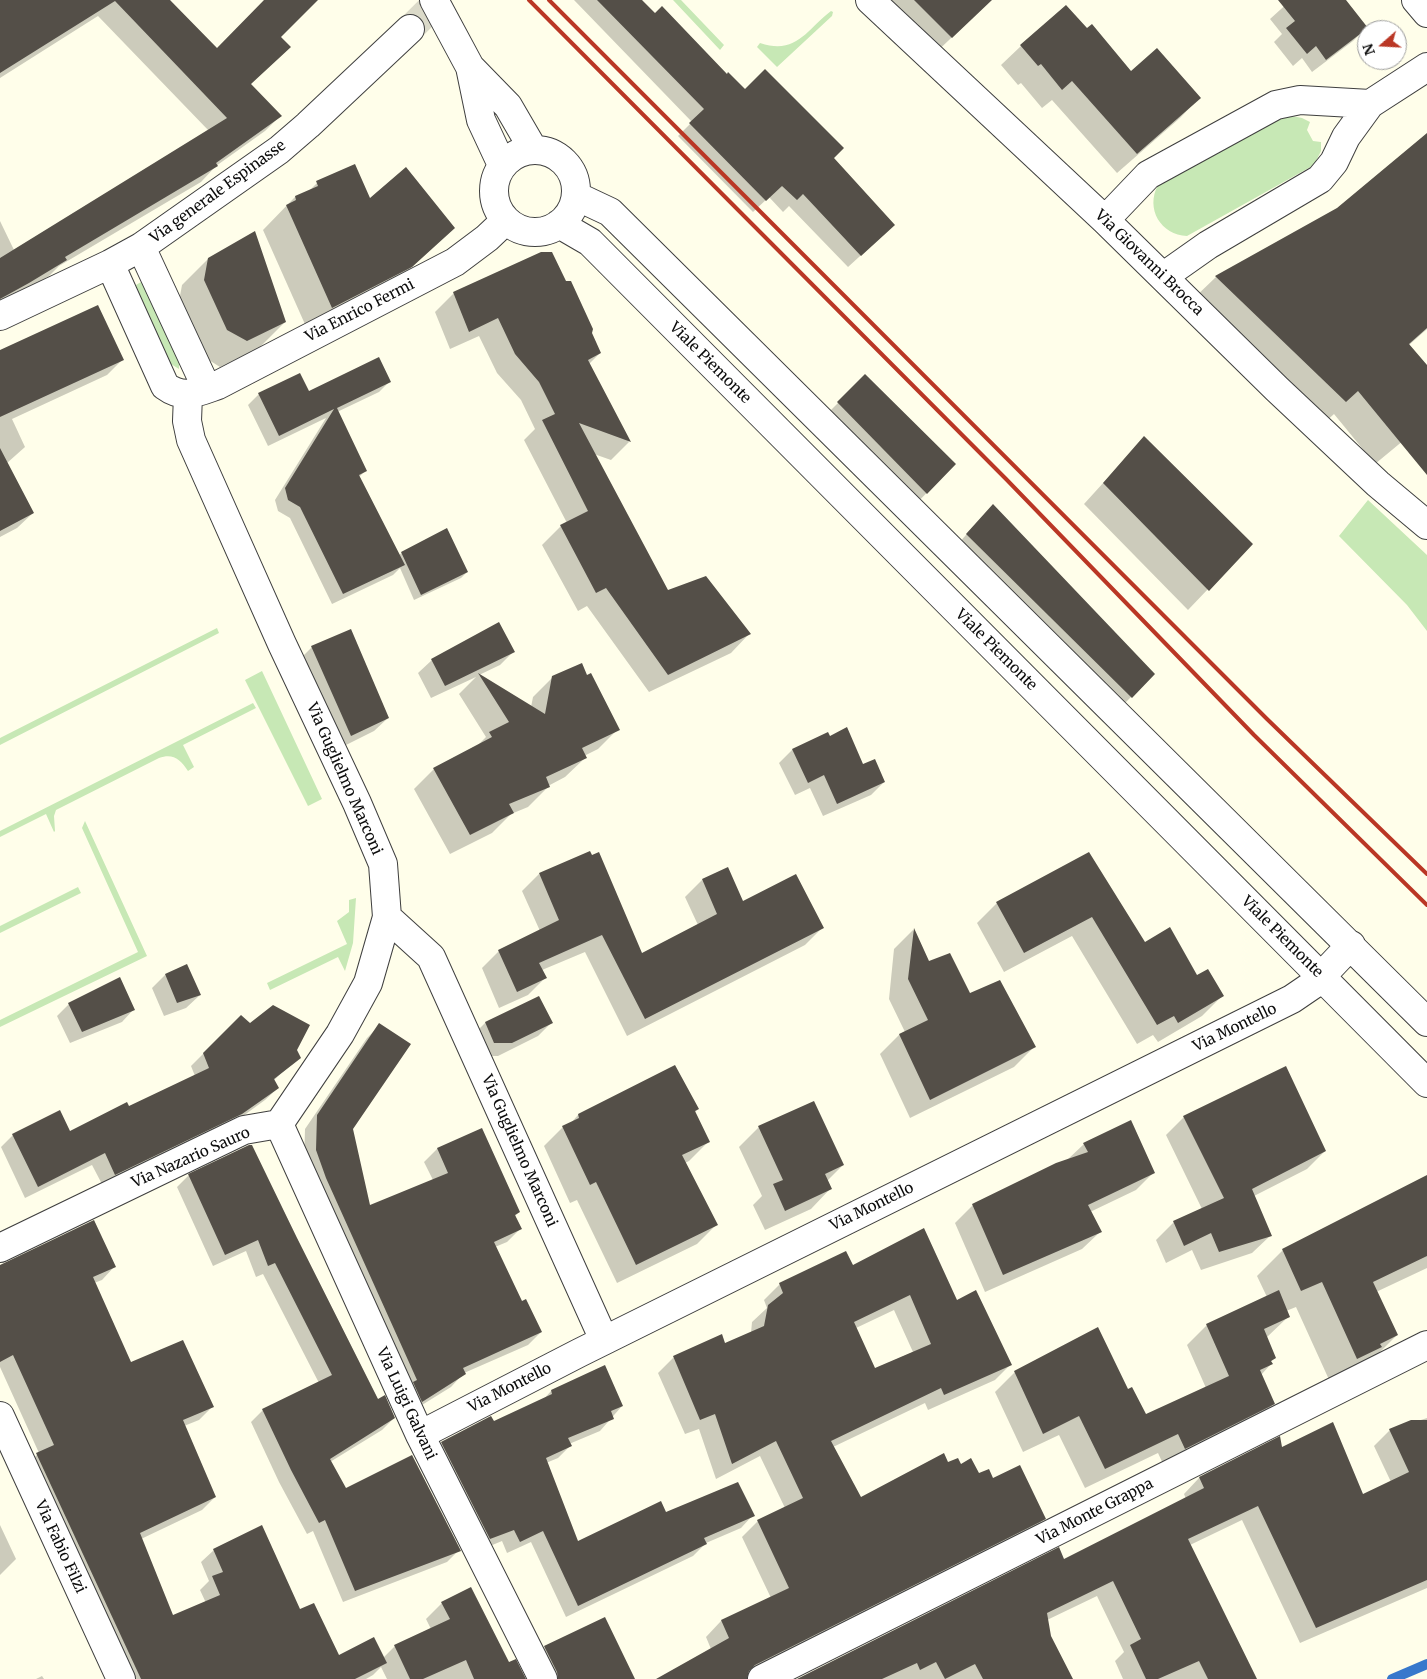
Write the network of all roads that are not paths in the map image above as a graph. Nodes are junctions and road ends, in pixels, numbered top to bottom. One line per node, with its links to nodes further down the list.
1 (434, 0): 6 (street)
2 (870, 0): 13 (street, Via Giovanni Brocca)
3 (1416, 0): 4 (street)
4 (1427, 13)
5 (410, 29): 15 (street, Via generale Espinasse)
6 (470, 67): 9 (street); 10 (street)
7 (1427, 67): 8 (street)
8 (1370, 104): 13 (street); 17 (street)
9 (533, 149): 10 (street); 11 (street)
10 (502, 165): 12 (street)
11 (576, 196): 14 (street); 22 (street)
12 (506, 220): 14 (street); 19 (street, Via Enrico Fermi)
13 (1106, 220): 17 (street, Via Giovanni Brocca)
14 (559, 224): 23 (street, Viale Piemonte)
15 (141, 247): 16 (street, Via generale Espinasse); 19 (street, Via Guglielmo Marconi)
16 (110, 264): 18 (street, Via generale Espinasse); 19 (street)
17 (1164, 276): 20 (street, Via Giovanni Brocca)
18 (0, 316)
19 (197, 392): 21 (street, Via Guglielmo Marconi)
20 (1427, 525)
21 (387, 917): 26 (street); 28 (street, Via Guglielmo Marconi)
22 (1350, 945): 23 (street, Via Montello); 24 (street)
23 (1321, 976): 25 (street, Viale Piemonte); 28 (street, Via Montello)
24 (1427, 1022)
25 (1427, 1083)
26 (279, 1124): 27 (street, Via Nazario Sauro); 31 (street, Via Luigi Galvani)
27 (0, 1248)
28 (604, 1340): 31 (street, Via Montello)
29 (1427, 1345): 34 (street, Via Monte Grappa)
30 (0, 1416): 32 (street, Via Fabio Filzi)
31 (420, 1435): 33 (street, Via Luigi Galvani)
32 (121, 1679)
33 (543, 1679)
34 (762, 1679)

